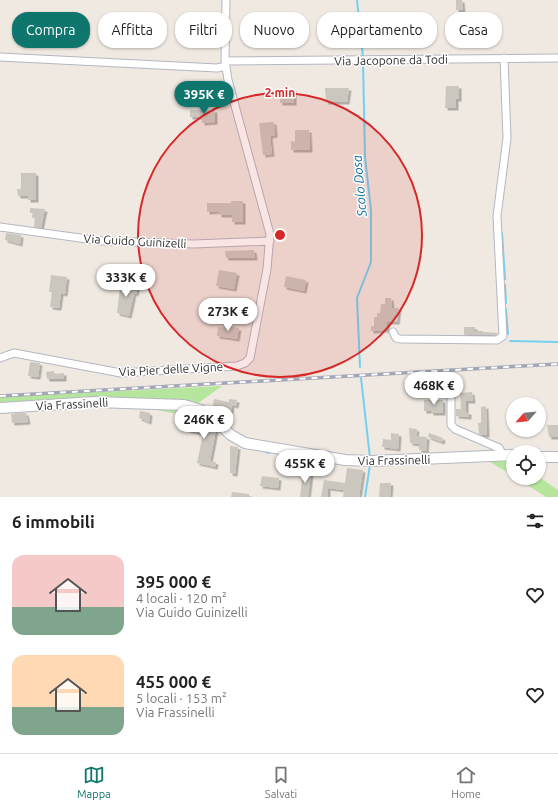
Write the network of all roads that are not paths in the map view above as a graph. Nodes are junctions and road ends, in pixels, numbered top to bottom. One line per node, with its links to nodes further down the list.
1 (226, 0): 5 (street)
2 (0, 56): 5 (street, Via Jacopone da Todi)
3 (504, 58): 4 (street, Via Jacopone da Todi); 5 (street, Via Jacopone da Todi); 8 (street)
4 (558, 58)
5 (225, 63): 7 (street)
6 (0, 227): 7 (street, Via Guido Guinizelli)
7 (270, 241): 9 (street, Via Pier delle Vigne)
8 (394, 332)
9 (0, 358)
10 (451, 378): 12 (street)
11 (0, 408): 13 (street, Via Frassinelli)
12 (506, 453)
13 (506, 455)
14 (546, 457): 15 (street)
15 (558, 457)

